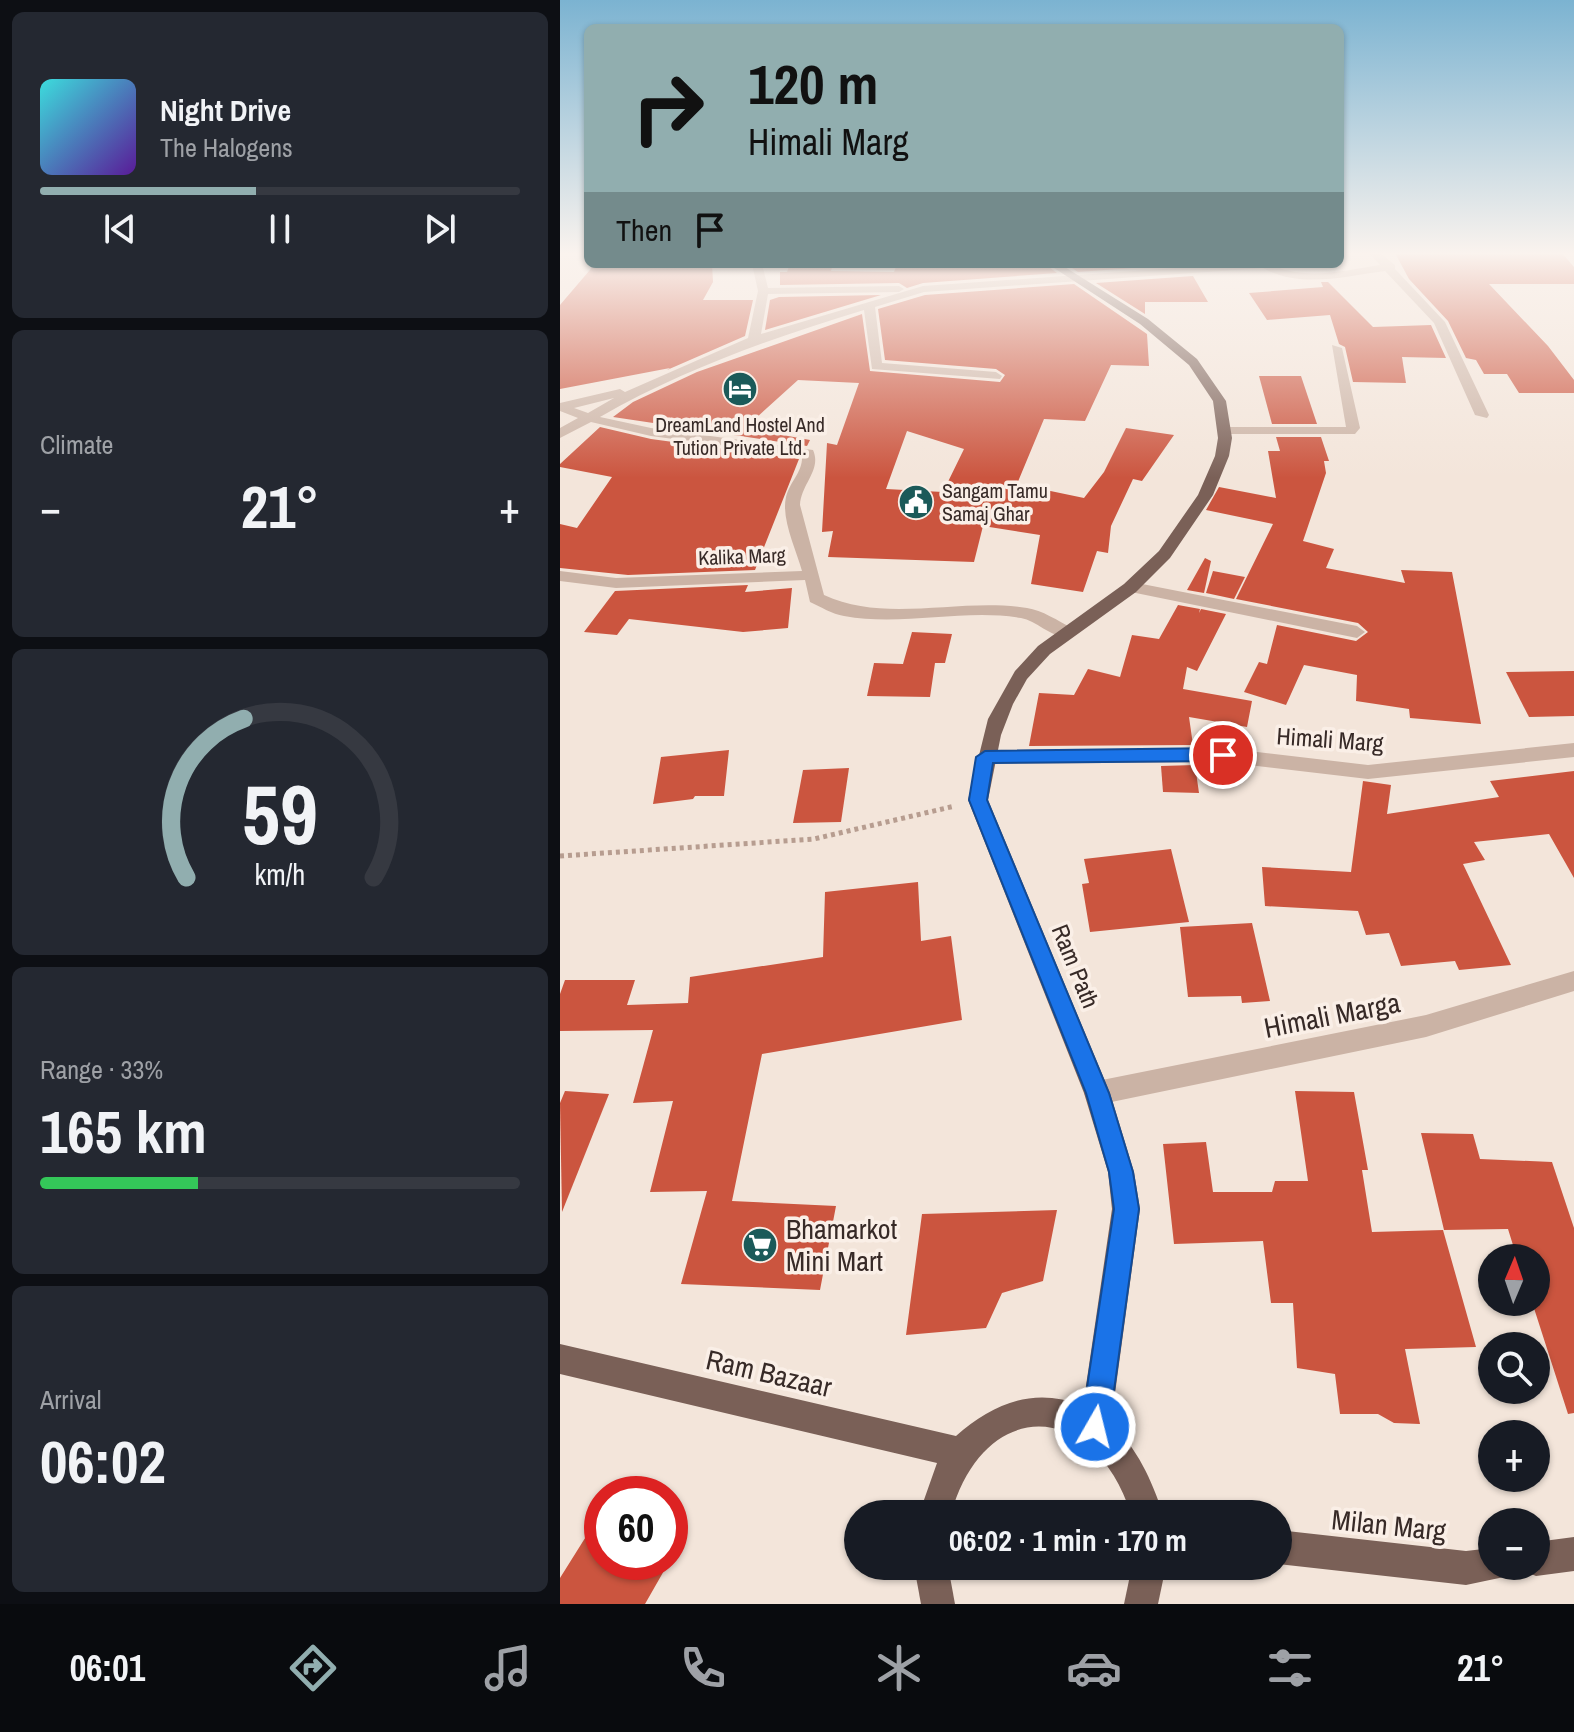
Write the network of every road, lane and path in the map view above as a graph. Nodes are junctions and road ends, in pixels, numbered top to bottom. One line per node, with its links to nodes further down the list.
1 (756, 328): 6 (street)
2 (793, 328): 6 (street)
3 (872, 328): 8 (street)
4 (1150, 328): 13 (main road)
5 (1442, 328): 11 (street)
6 (754, 340): 9 (street)
7 (1336, 348): 13 (street)
8 (996, 376)
9 (643, 387): 10 (street); 12 (street)
10 (560, 407): 12 (street)
11 (1482, 415)
12 (588, 418): 14 (street); 15 (street, Kalika Marg)
13 (1226, 431): 17 (main road)
14 (560, 434)
15 (813, 575): 16 (street, Kalika Marg); 18 (street)
16 (560, 576)
17 (1132, 587): 18 (main road); 19 (street)
18 (1066, 632): 21 (main road)
19 (1357, 632)
20 (1574, 750): 21 (street, Himali Marg)
21 (985, 757): 22 (main road)
22 (978, 800): 23 (path); 25 (main road, Ram Path)
23 (560, 856)
24 (1574, 981): 25 (street, Himali Marga)
25 (1097, 1093): 27 (main road, Ram Path)
26 (560, 1359): 28 (main road, Ram Bazaar)
27 (1095, 1427): 28 (main road); 30 (main road)
28 (962, 1453): 29 (main road)
29 (939, 1500)
30 (1144, 1500)
31 (1292, 1549): 34 (main road, Milan Marg)
32 (1574, 1554): 33 (main road)
33 (1550, 1557)
34 (1478, 1567)
35 (934, 1580): 37 (main road)
36 (1146, 1580): 38 (main road)
37 (938, 1604)
38 (1141, 1604)

